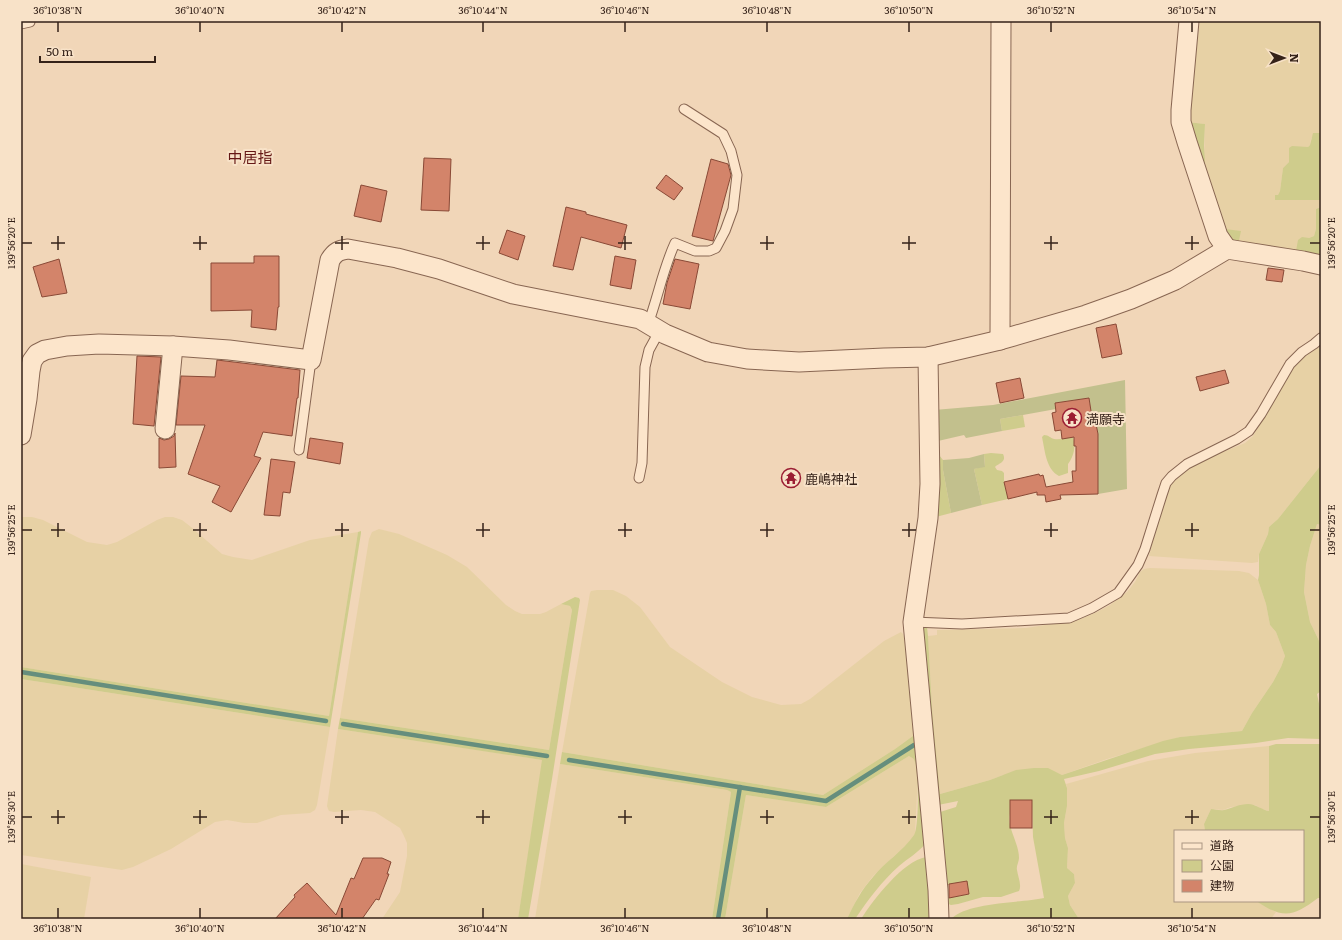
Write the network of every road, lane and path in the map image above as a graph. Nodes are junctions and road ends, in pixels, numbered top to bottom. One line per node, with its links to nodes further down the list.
1 (1001, 21): 8 (street)
2 (1190, 21): 4 (street)
3 (684, 109): 6 (lane)
4 (1227, 249): 5 (street); 8 (street)
5 (1321, 265)
6 (654, 327): 10 (street); 11 (street); 15 (lane)
7 (1321, 338): 16 (lane)
8 (1000, 340): 10 (street)
9 (174, 346): 11 (street); 12 (street); 13 (street)
10 (928, 357): 16 (street)
11 (311, 360): 14 (lane)
12 (164, 429)
13 (21, 435)
14 (298, 450)
15 (639, 478)
16 (913, 622): 17 (street)
17 (939, 919)

